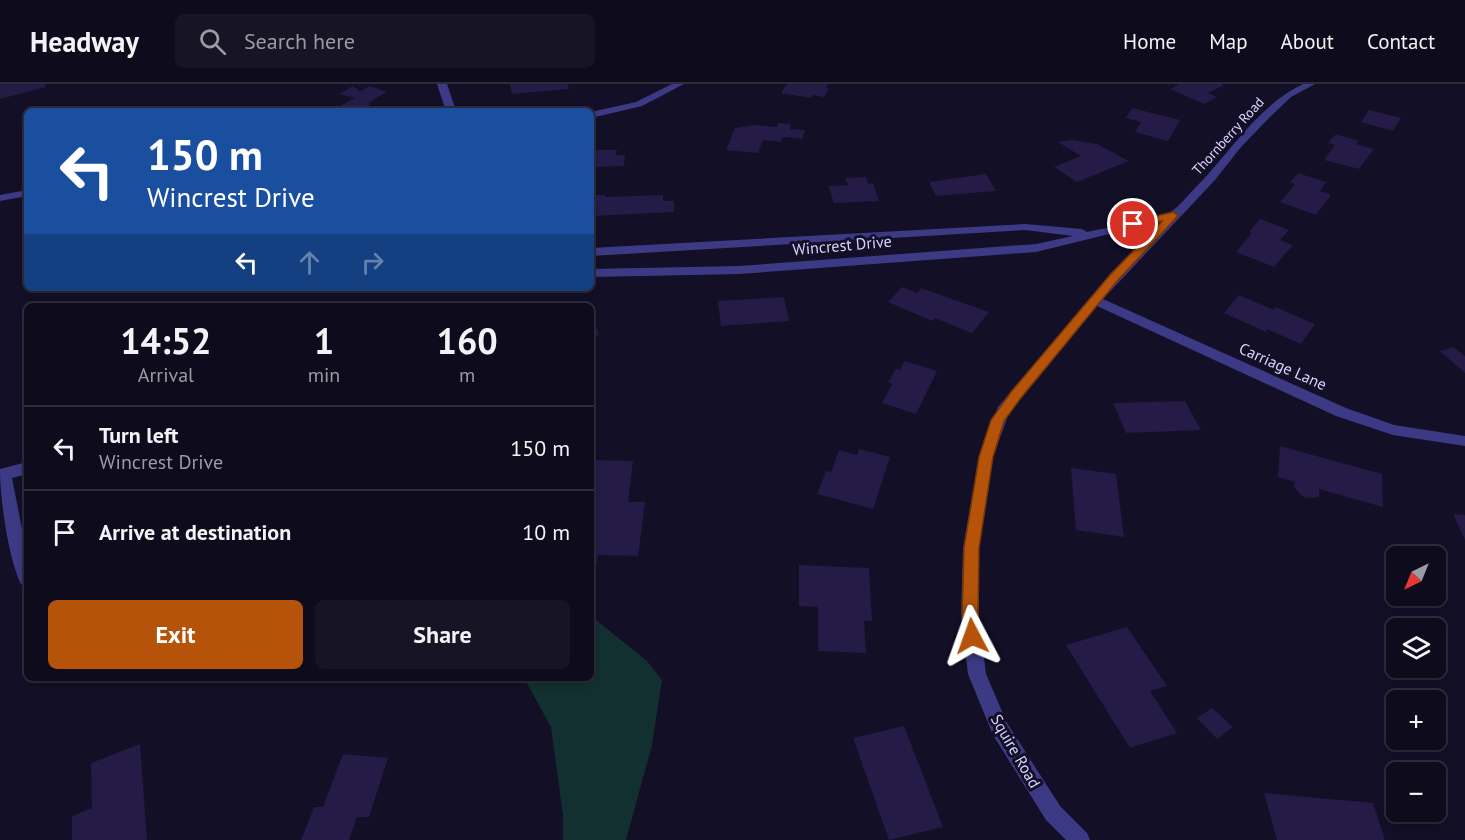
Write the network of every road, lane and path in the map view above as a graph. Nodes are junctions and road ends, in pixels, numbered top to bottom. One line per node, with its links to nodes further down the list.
1 (442, 84): 4 (street)
2 (680, 84): 5 (street)
3 (1310, 84): 8 (street, Thornberry Road)
4 (451, 108)
5 (594, 114)
6 (24, 194): 7 (street)
7 (0, 198)
8 (1173, 215): 9 (street, Wincrest Drive); 12 (street, Squire Road)
9 (1094, 234): 10 (street, Wincrest Drive); 11 (street, Wincrest Drive)
10 (594, 252)
11 (594, 273)
12 (1095, 300): 13 (street, Carriage Lane); 17 (street, Squire Road)
13 (1465, 441)
14 (24, 469): 15 (street)
15 (2, 475): 16 (street)
16 (24, 570)
17 (1080, 840)

